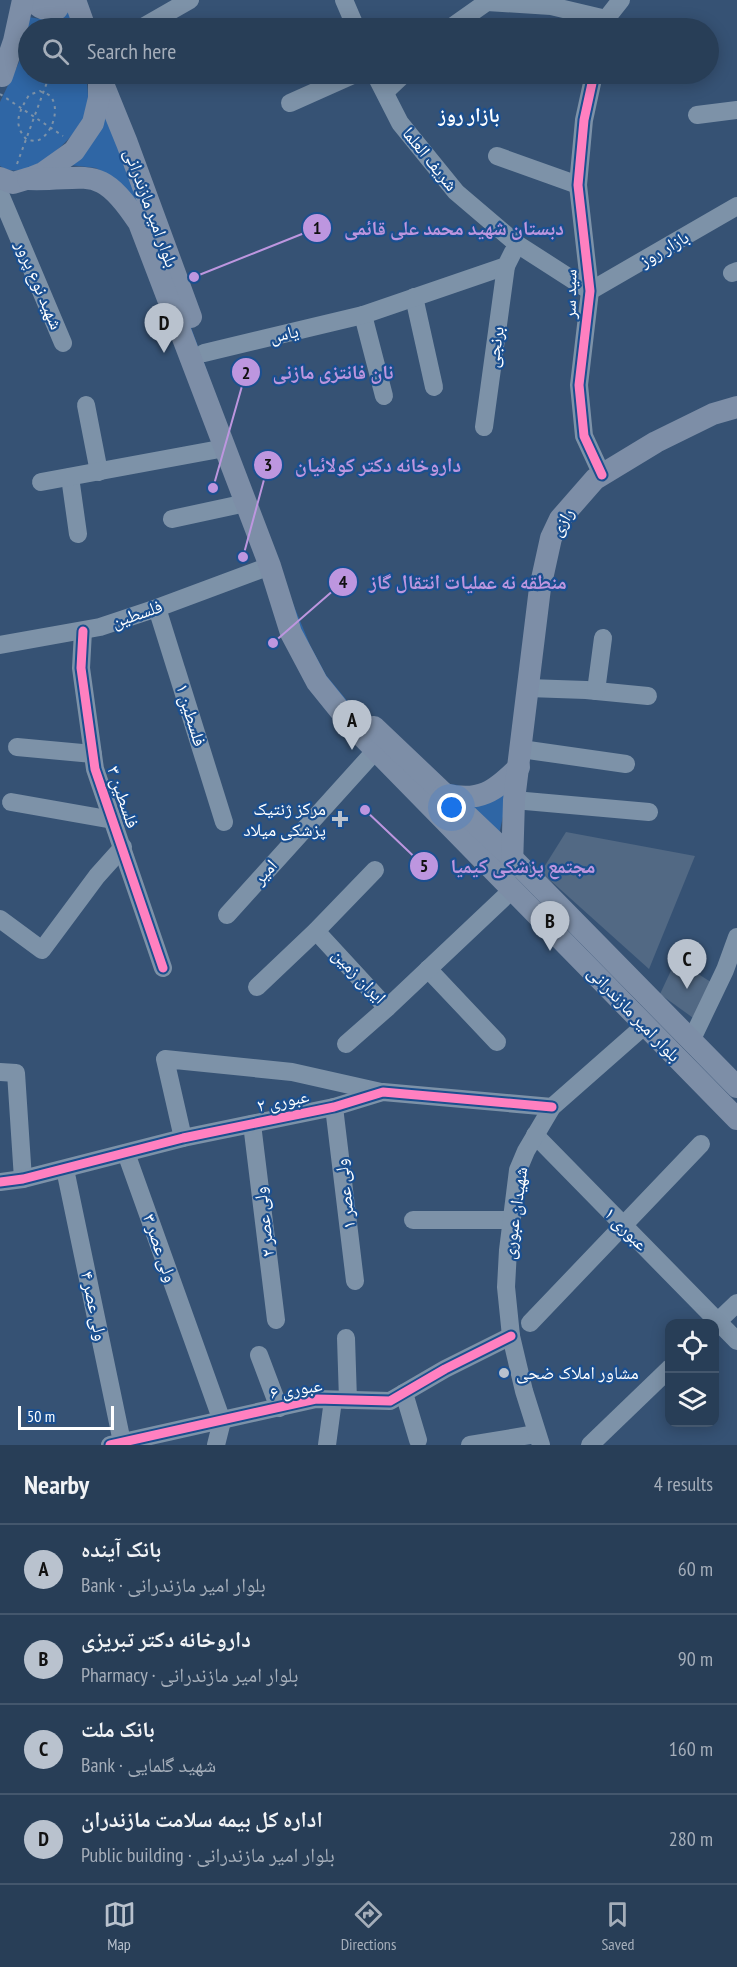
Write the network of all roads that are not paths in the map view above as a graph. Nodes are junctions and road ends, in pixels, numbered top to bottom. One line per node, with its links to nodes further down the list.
1 (23, 0): 8 (main road)
2 (34, 0): 3 (main road)
3 (63, 0)
4 (75, 0): 9 (main road)
5 (190, 0): 10 (street)
6 (344, 0): 11 (street)
7 (621, 0): 14 (street)
8 (19, 18)
9 (81, 18)
10 (158, 18)
11 (352, 18)
12 (464, 18): 13 (street)
13 (587, 18)
14 (609, 18)
15 (18, 23): 17 (main road)
16 (18, 48): 17 (main road)
17 (1, 84)
18 (99, 84): 29 (main road)
19 (103, 84): 37 (main road, بلوار امیر مازندرانی)
20 (333, 84): 25 (street)
21 (381, 84): 24 (street, شریف العلما)
22 (393, 84): 24 (street)
23 (592, 84): 30 (street, سید سر)
24 (385, 92): 33 (street, شریف العلما)
25 (290, 103)
26 (737, 110): 27 (street)
27 (697, 115)
28 (497, 156): 30 (street)
29 (9, 184): 36 (street, شهید نوع پرور); 43 (main road, بلوار امیر مازندرانی)
30 (578, 185): 33 (street, سید سر)
31 (737, 206): 33 (street, بازار روز)
32 (509, 259): 34 (street, یاس); 42 (street, برنجی)
33 (590, 291): 45 (street, سید سر)
34 (414, 297): 35 (street, یاس); 38 (street)
35 (363, 315): 37 (street, یاس); 39 (street)
36 (63, 343)
37 (204, 353): 64 (main road, بلوار امیر مازندرانی)
38 (434, 387)
39 (384, 396)
40 (86, 405): 44 (street)
41 (737, 407): 45 (main road, رازی)
42 (484, 427)
43 (225, 448): 44 (street); 48 (main road, بلوار امیر مازندرانی)
44 (99, 471): 46 (street)
45 (602, 475): 56 (main road, رازی)
46 (70, 477): 47 (street); 50 (street)
47 (41, 482)
48 (246, 502): 49 (street); 51 (main road, بلوار امیر مازندرانی)
49 (172, 519)
50 (78, 534)
51 (270, 566): 52 (street, فلسطین); 60 (main road, بلوار امیر مازندرانی)
52 (157, 608): 53 (street, فلسطین); 69 (street, فلسطین ۱)
53 (83, 631): 55 (street, فلسطین); 61 (street, فلسطین ۳)
54 (603, 638): 57 (street)
55 (0, 645)
56 (528, 688): 57 (street); 62 (main road, رازی)
57 (596, 691): 58 (street)
58 (648, 696)
59 (17, 747): 61 (street)
60 (376, 750): 73 (main road, بلوار امیر مازندرانی); 74 (street, امیر)
61 (93, 754): 68 (street, فلسطین ۳)
62 (520, 758): 63 (street); 64 (main road); 65 (main road, رازی)
63 (626, 764)
64 (444, 794): 71 (main road, بلوار امیر مازندرانی)
65 (514, 800): 67 (street); 71 (main road, رازی)
66 (11, 802): 68 (street)
67 (648, 812)
68 (113, 820): 70 (street, فلسطین ۳)
69 (224, 822)
70 (123, 847): 75 (street); 78 (street, فلسطین ۳)
71 (512, 858): 73 (main road, رازی); 83 (main road, بلوار امیر مازندرانی)
72 (375, 870): 76 (street)
73 (513, 889): 79 (street, ایران زمین); 82 (main road, بلوار امیر مازندرانی)
74 (227, 915)
75 (1, 921)
76 (316, 931): 80 (street); 81 (street, ایران زمین)
77 (737, 937): 83 (street)
78 (163, 968)
79 (429, 969): 81 (street, ایران زمین); 84 (street)
80 (257, 987)
81 (387, 1008): 85 (street)
82 (644, 1026): 90 (street, شهیدان عبوری); 91 (main road, بلوار امیر مازندرانی)
83 (691, 1041): 87 (main road, بلوار امیر مازندرانی)
84 (497, 1042)
85 (346, 1044)
86 (0, 1072): 98 (street)
87 (737, 1088)
88 (383, 1092): 89 (street, عبوری ۲); 90 (street, عبوری ۲); 94 (street)
89 (334, 1107): 92 (street, عبوری ۲); 103 (street, ولی عصر ۱)
90 (552, 1107): 93 (street, شهیدان عبوری)
91 (737, 1119)
92 (252, 1124): 94 (street, عبوری ۲); 106 (street, ولی عصر ۲)
93 (534, 1135): 101 (street, شهیدان عبوری); 102 (street, عبوری ۱)
94 (183, 1138): 96 (street, عبوری ۲)
95 (701, 1144): 102 (street)
96 (126, 1153): 97 (street, عبوری ۲); 118 (street, ولی عصر ۳)
97 (65, 1169): 98 (street, عبوری ۲); 121 (street, ولی عصر ۴)
98 (23, 1179): 99 (street, عبوری ۲)
99 (0, 1182)
100 (413, 1220): 101 (street)
101 (511, 1220): 110 (street, شهیدان عبوری)
102 (622, 1226): 105 (street, عبوری ۱); 108 (street)
103 (355, 1281)
104 (737, 1304): 107 (street)
105 (712, 1319)
106 (276, 1320)
107 (719, 1320)
108 (530, 1323)
109 (719, 1326): 112 (street, عبوری ۱)
110 (511, 1336): 115 (street, عبوری ۶); 119 (street, شهیدان عبوری)
111 (346, 1338): 116 (street)
112 (737, 1341)
113 (259, 1355): 117 (street)
114 (665, 1372): 125 (street)
115 (404, 1393): 116 (street, عبوری ۶); 120 (street)
116 (340, 1400): 117 (street, عبوری ۶); 123 (street)
117 (279, 1408): 118 (street, عبوری ۶)
118 (222, 1421): 121 (street, عبوری ۶); 122 (street)
119 (538, 1439): 124 (street)
120 (418, 1440)
121 (116, 1444)
122 (216, 1445)
123 (327, 1445)
124 (470, 1445)
125 (590, 1445)

